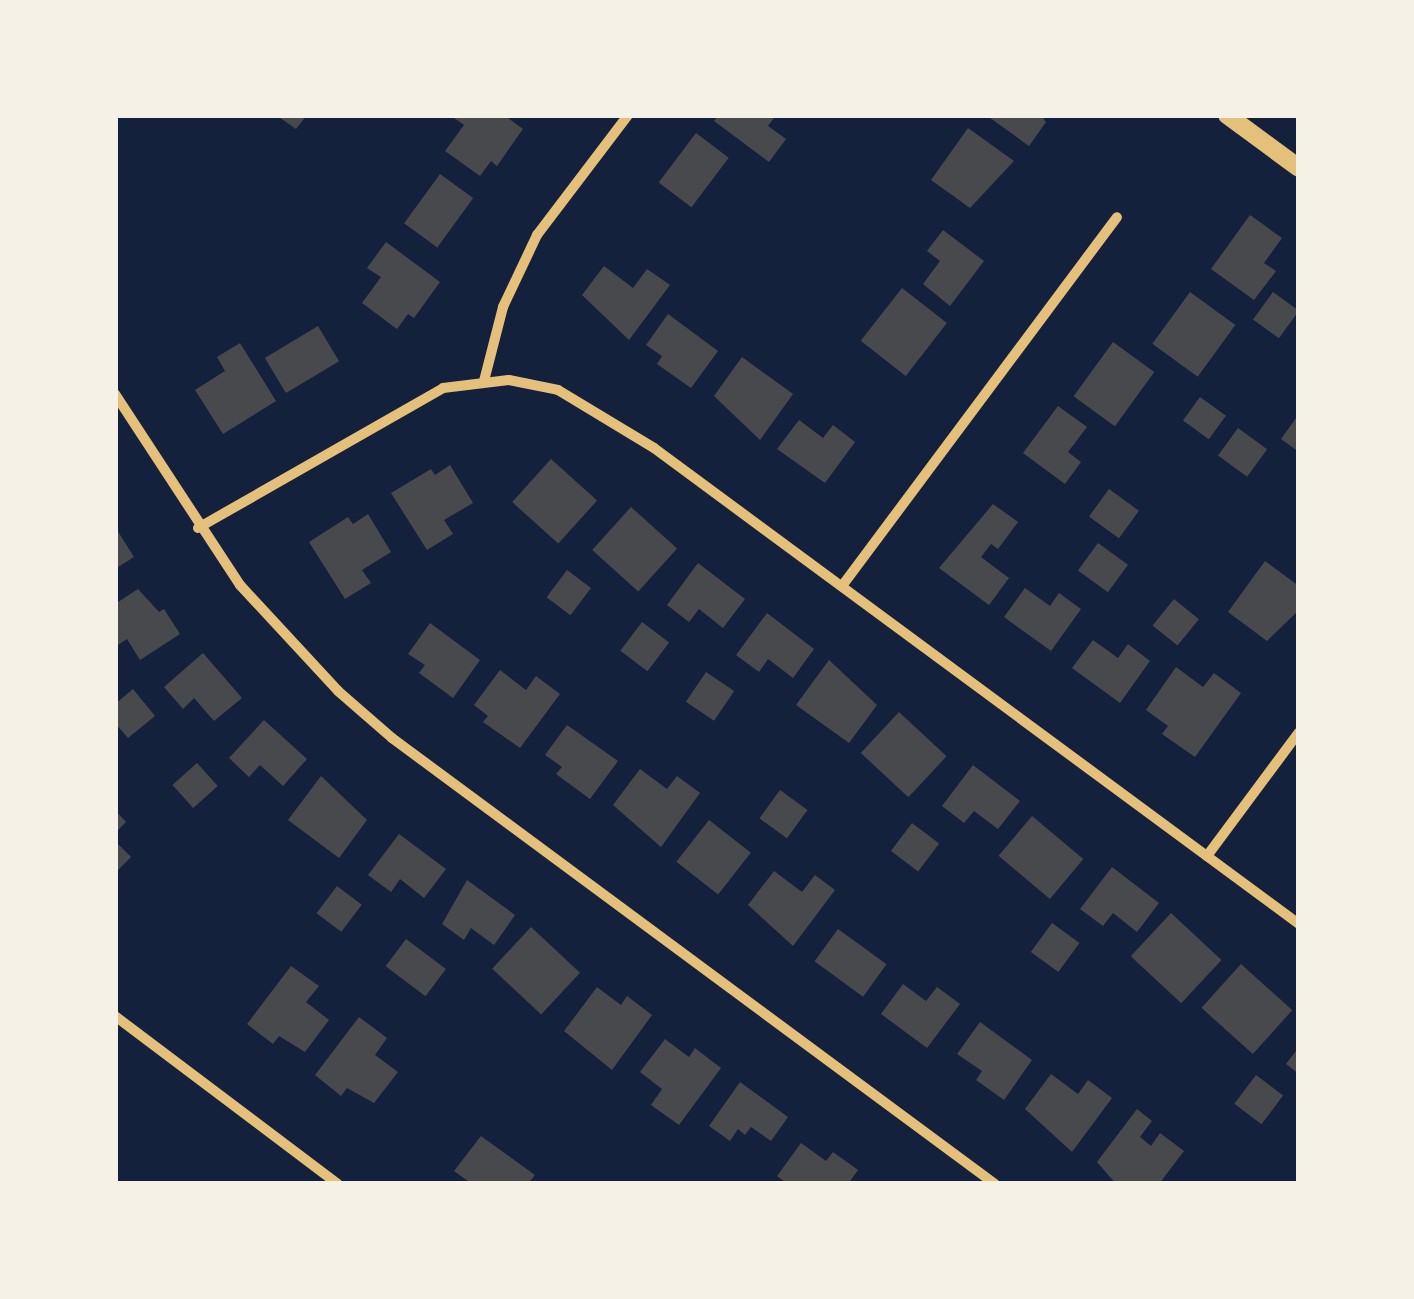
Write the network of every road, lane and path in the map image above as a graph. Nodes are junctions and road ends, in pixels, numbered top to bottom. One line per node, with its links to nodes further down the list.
1 (628, 115): 5 (street)
2 (1227, 115): 3 (street)
3 (1299, 168)
4 (1118, 217): 8 (street)
5 (484, 380): 7 (street); 8 (street)
6 (115, 394): 7 (street)
7 (198, 528): 14 (street)
8 (842, 586): 10 (street)
9 (1299, 732): 10 (street)
10 (1207, 856): 11 (street)
11 (1299, 924)
12 (115, 1016): 13 (street)
13 (338, 1184)
14 (994, 1184)

